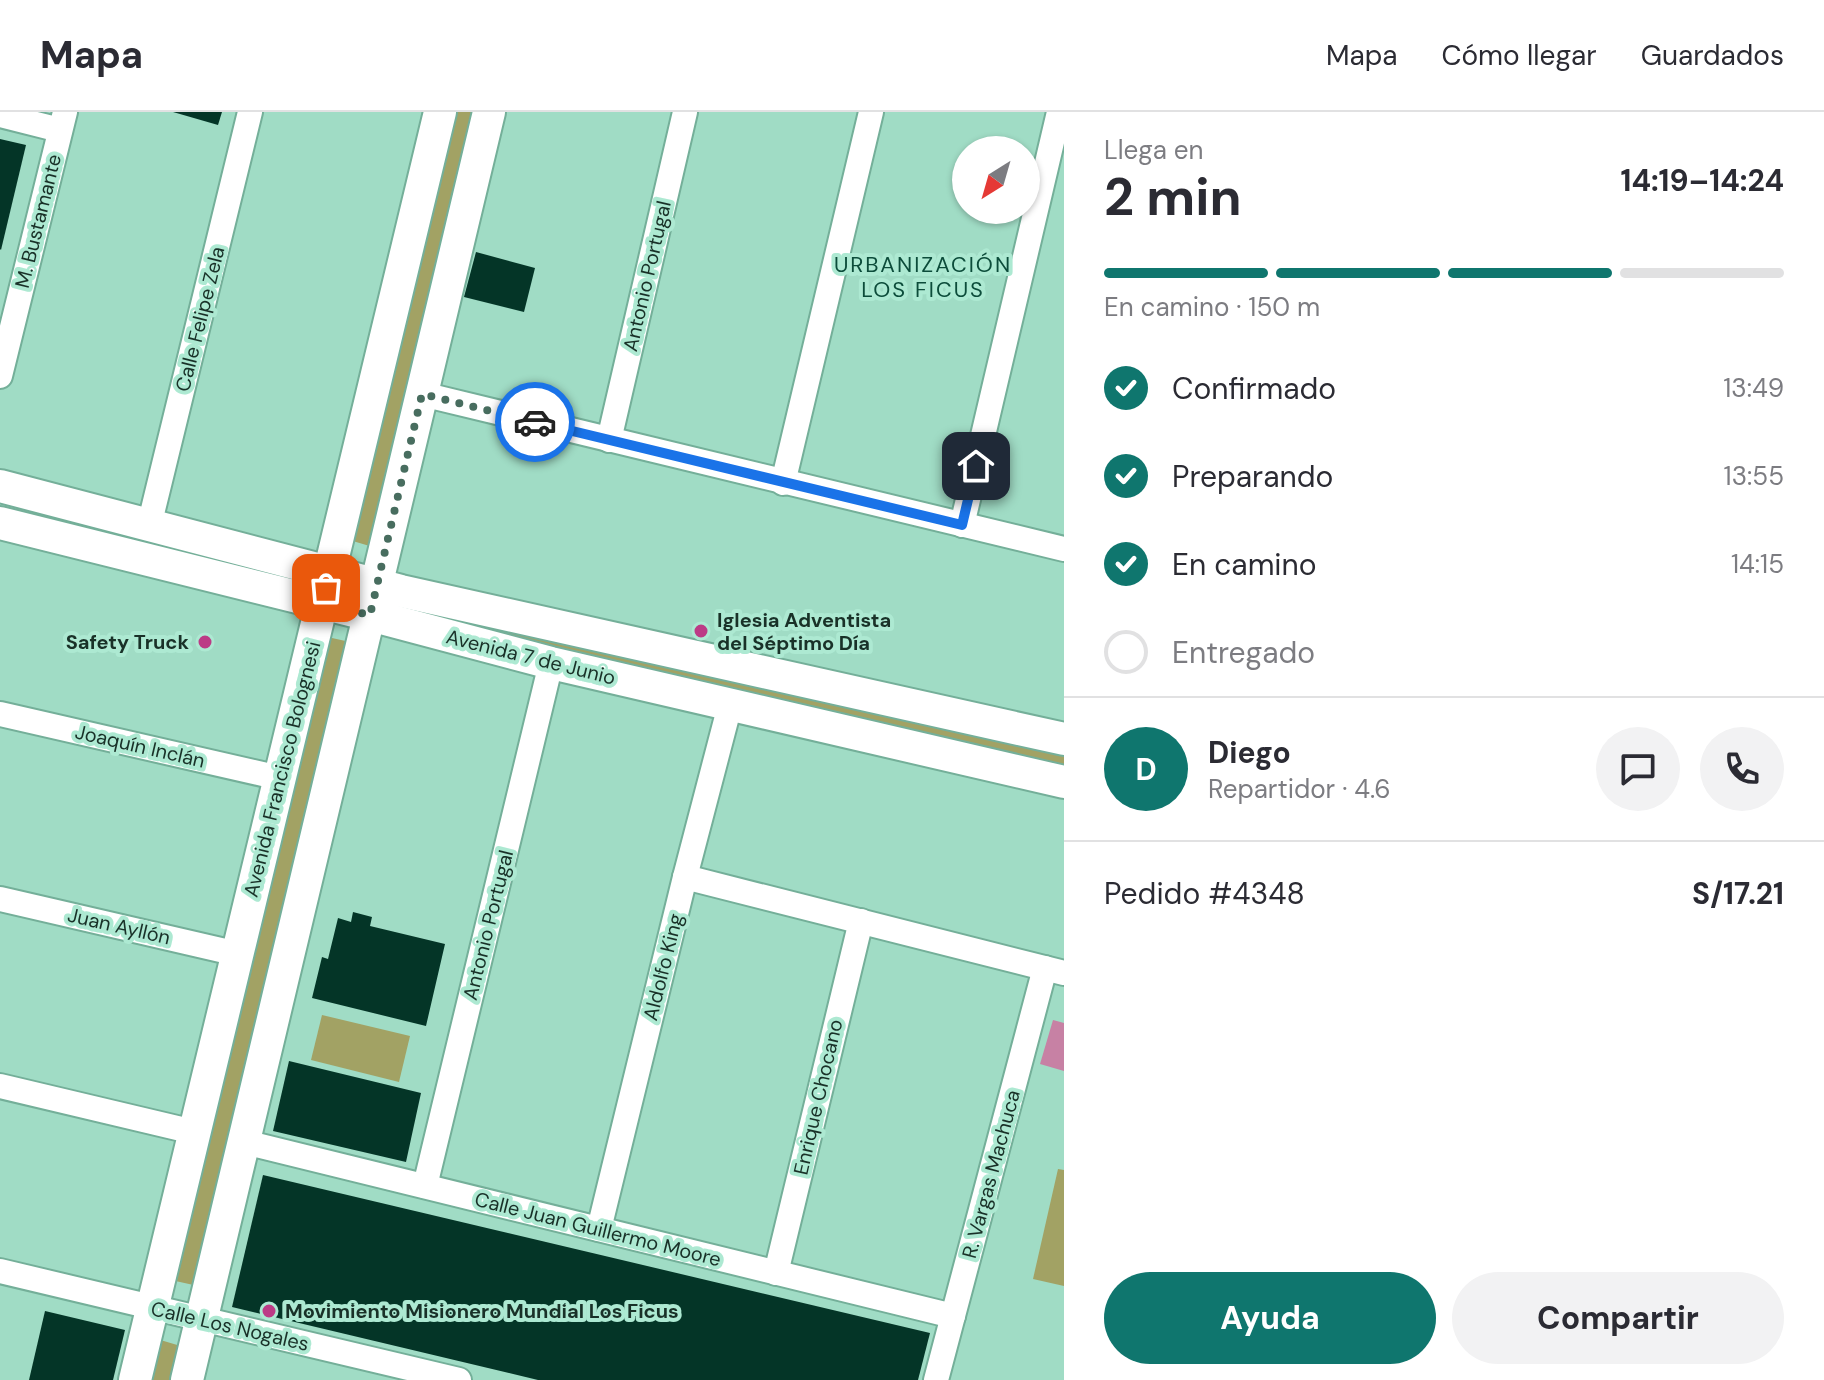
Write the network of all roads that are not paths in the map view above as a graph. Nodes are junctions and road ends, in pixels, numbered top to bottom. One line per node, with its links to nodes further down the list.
1 (250, 112): 17 (street, Calle Felipe Zela)
2 (440, 112): 19 (main road, Avenida Francisco Bolognesi)
3 (489, 112): 11 (main road)
4 (685, 112): 12 (street, Antonio Portugal)
5 (871, 112): 13 (street)
6 (1059, 112): 16 (street)
7 (0, 115): 8 (street)
8 (63, 121): 9 (street, M. Bustamante)
9 (8, 305): 10 (street, M. Bustamante)
10 (0, 376)
11 (422, 394): 12 (street); 20 (main road)
12 (609, 440): 13 (street)
13 (783, 483): 16 (street)
14 (0, 486): 17 (main road, Avenida 7 de Junio)
15 (0, 523): 21 (main road, Avenida 7 de Junio)
16 (962, 525): 18 (street)
17 (149, 526): 19 (main road, Avenida 7 de Junio)
18 (1064, 549)
19 (330, 571): 20 (main road, Avenida 7 de Junio); 21 (main road, Avenida Francisco Bolognesi)
20 (373, 600): 21 (main road, Avenida 7 de Junio); 22 (main road, Avenida 7 de Junio); 25 (main road, Avenida 7 de Junio); 35 (main road)
21 (322, 604): 26 (main road, Avenida Francisco Bolognesi)
22 (551, 663): 23 (main road, Avenida 7 de Junio); 36 (street, Antonio Portugal)
23 (730, 705): 27 (main road, Avenida 7 de Junio); 28 (street, Aldolfo King)
24 (0, 714): 26 (street, Joaquín Inclán)
25 (1064, 739)
26 (280, 778): 31 (main road, Avenida Francisco Bolognesi)
27 (1064, 782)
28 (685, 877): 30 (street); 37 (street, Aldolfo King)
29 (0, 899): 31 (street, Juan Ayllón)
30 (861, 921): 32 (street); 39 (street, Enrique Chocano)
31 (238, 954): 34 (main road, Avenida Francisco Bolognesi)
32 (1055, 971): 41 (street, R. Vargas Machuca)
33 (0, 1086): 34 (street)
34 (194, 1132): 40 (main road, Avenida Francisco Bolognesi)
35 (244, 1142): 36 (street, Calle Juan Guillermo Moore); 42 (main road)
36 (425, 1186): 37 (street, Calle Juan Guillermo Moore)
37 (599, 1229): 39 (street, Calle Juan Guillermo Moore)
38 (0, 1271): 40 (street, Calle Los Nogales)
39 (776, 1273): 41 (street, Calle Juan Guillermo Moore)
40 (152, 1307): 42 (street, Calle Los Nogales); 44 (main road, Avenida Francisco Bolognesi)
41 (953, 1316): 47 (street, R. Vargas Machuca)
42 (202, 1319): 43 (street, Calle Los Nogales); 45 (main road)
43 (378, 1371): 46 (street, Calle Los Nogales)
44 (135, 1380)
45 (187, 1380)
46 (459, 1380)
47 (936, 1380)

